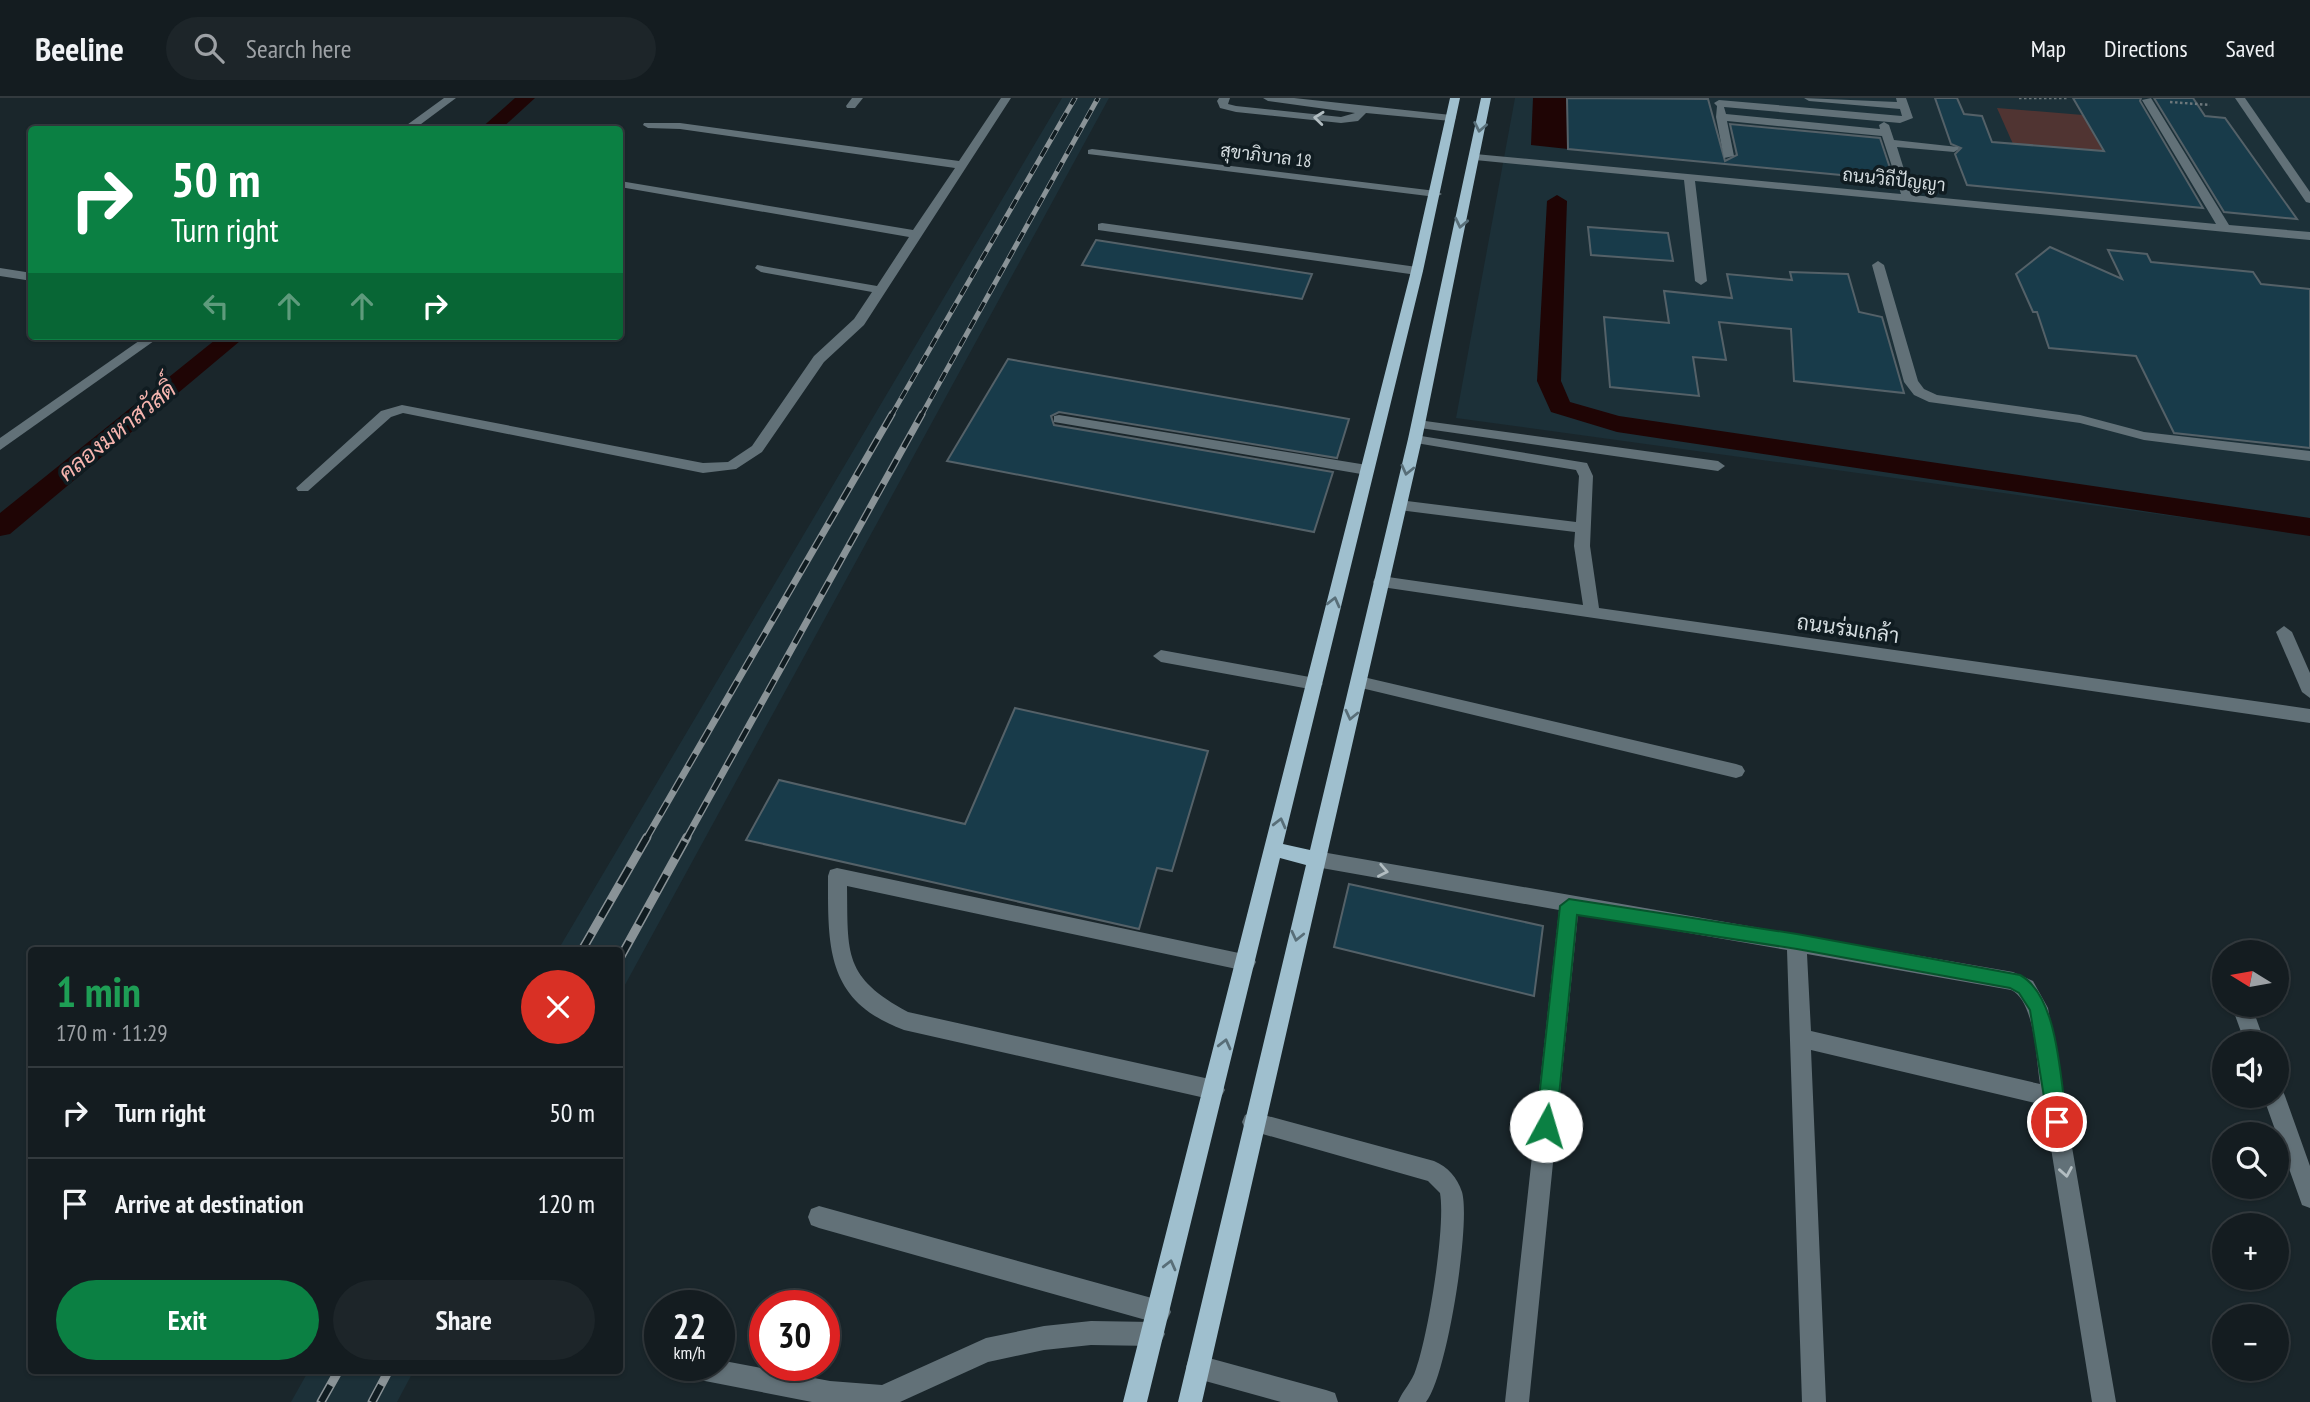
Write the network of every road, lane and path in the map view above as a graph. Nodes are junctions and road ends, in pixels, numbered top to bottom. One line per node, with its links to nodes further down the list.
1 (451, 98): 19 (street)
2 (1006, 98): 25 (street)
3 (1225, 98): 14 (street, one-way to 3)
4 (1268, 98): 14 (street)
5 (1455, 98): 17 (main road)
6 (1486, 98): 24 (main road, one-way to 24)
7 (1809, 98): 13 (street)
8 (2019, 98): 9 (path)
9 (2068, 98)
10 (2240, 98): 30 (street)
11 (2147, 100): 32 (street)
12 (1719, 101): 15 (street); 16 (street)
13 (1903, 102): 16 (street)
14 (1359, 112): 17 (street)
15 (1721, 117): 20 (street); 23 (street)
16 (1882, 118): 20 (street)
17 (1450, 122): 28 (main road)
18 (648, 125): 25 (street)
19 (411, 126)
20 (1889, 138): 21 (street); 29 (street)
21 (1954, 149)
22 (1092, 152): 28 (street, สุขาภิบาล 18)
23 (1728, 156)
24 (1475, 157): 26 (street, ถนนวิถีปัญญา); 44 (main road, one-way to 44)
25 (960, 164): 33 (street)
26 (1689, 178): 29 (street, ถนนวิถีปัญญา); 40 (street)
27 (623, 185): 33 (street)
28 (1436, 194): 37 (main road)
29 (1908, 200): 32 (street, ถนนวิถีปัญญา)
30 (2310, 200)
31 (1102, 227): 37 (street)
32 (2225, 230): 34 (street, ถนนวิถีปัญญา)
33 (915, 234): 41 (street)
34 (2310, 236)
35 (1878, 265): 46 (street)
36 (761, 268): 41 (street)
37 (1417, 271): 48 (main road)
38 (0, 272): 39 (street)
39 (28, 276)
40 (1701, 281)
41 (879, 290): 49 (street)
42 (149, 340): 45 (street)
43 (1059, 419): 48 (street)
44 (1416, 431): 47 (street); 50 (main road, one-way to 50); 51 (street)
45 (0, 445)
46 (2310, 456)
47 (1718, 466)
48 (1367, 470): 57 (main road, one-way to 48)
49 (303, 488)
50 (1399, 505): 51 (street); 52 (main road)
51 (1583, 528): 53 (street)
52 (1381, 582): 53 (street, ถนนร่มเกล้า); 56 (main road)
53 (1592, 614): 59 (street, ถนนร่มเกล้า)
54 (2284, 632): 58 (street)
55 (1161, 656): 57 (street)
56 (1359, 682): 60 (street); 62 (main road, one-way to 62)
57 (1315, 684): 61 (main road, one-way to 57)
58 (2310, 692)
59 (2310, 716)
60 (1736, 771)
61 (1273, 849): 62 (main road); 65 (main road)
62 (1316, 859): 63 (street, one-way to 63); 70 (main road, one-way to 70)
63 (1569, 906): 64 (street); 80 (street)
64 (1797, 942): 66 (street); 68 (street)
65 (1246, 962): 67 (main road, one-way to 65); 67 (street)
66 (1801, 1038): 68 (street); 81 (street)
67 (1214, 1090): 73 (main road, one-way to 67)
68 (2053, 1097): 82 (street, one-way to 82)
69 (2278, 1108): 71 (street)
70 (1253, 1122): 74 (main road); 79 (street)
71 (2310, 1197)
72 (819, 1217): 73 (street)
73 (1156, 1323): 75 (street); 76 (main road)
74 (1198, 1367): 77 (main road); 78 (street)
75 (735, 1376)
76 (1135, 1402)
77 (1190, 1402)
78 (1326, 1402)
79 (1410, 1402)
80 (1517, 1402)
81 (1814, 1402)
82 (2104, 1402)

